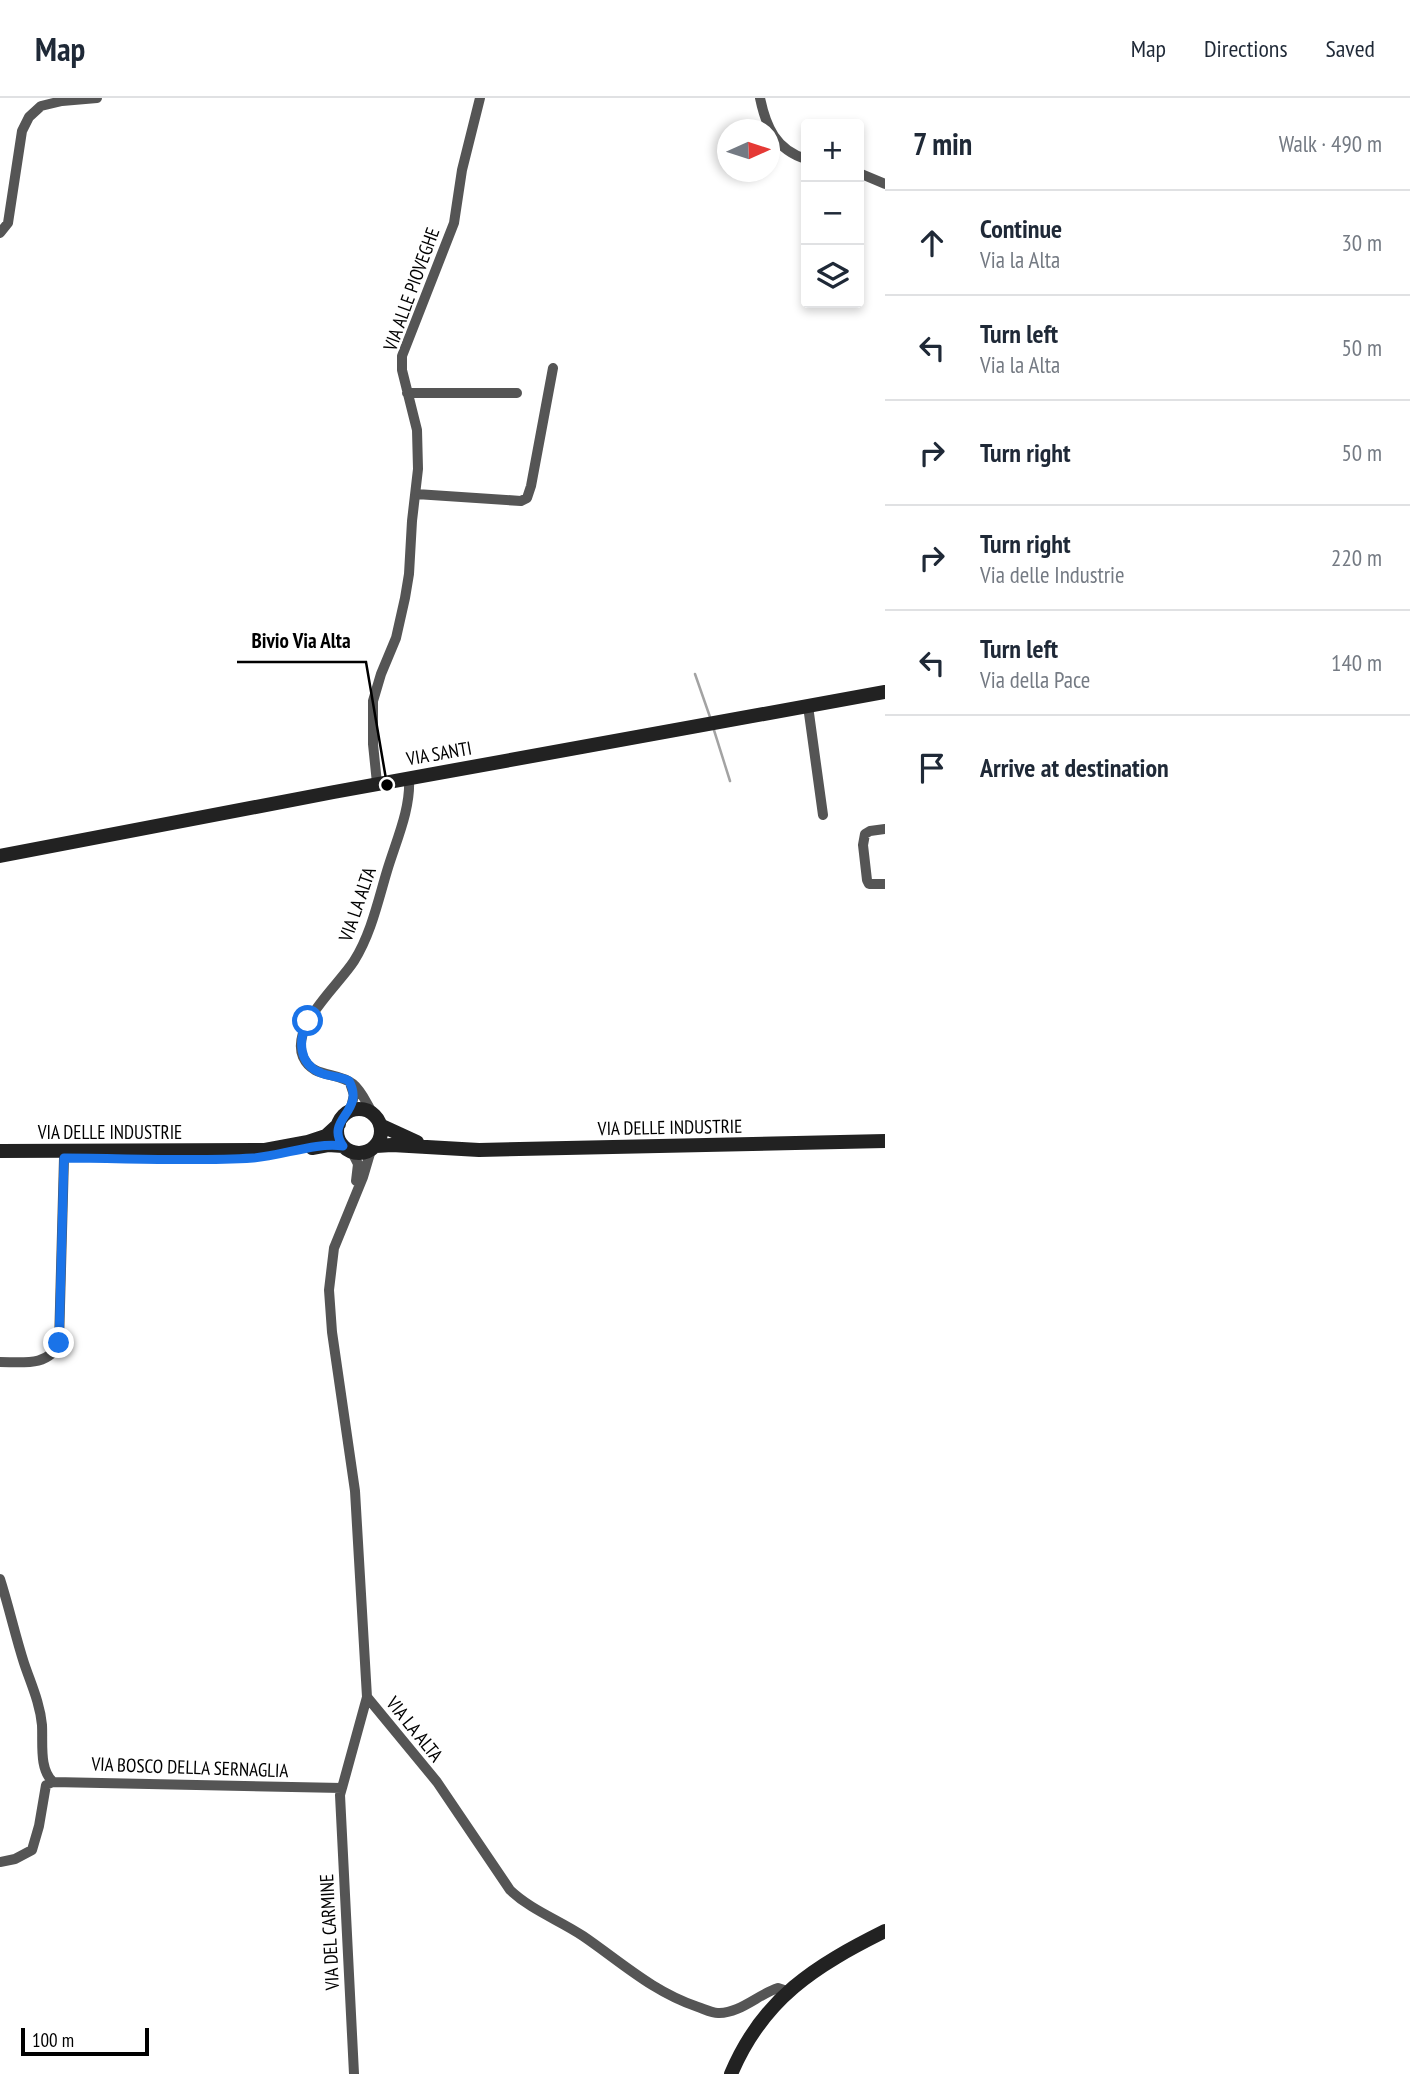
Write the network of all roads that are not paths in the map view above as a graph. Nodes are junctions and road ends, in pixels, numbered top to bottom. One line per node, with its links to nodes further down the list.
1 (97, 98): 7 (street)
2 (480, 98): 9 (street, VIA ALLE PIOVEGHE)
3 (760, 98): 4 (street)
4 (801, 157)
5 (864, 175): 6 (street)
6 (885, 184)
7 (0, 233)
8 (553, 368): 11 (street)
9 (407, 393): 10 (street); 11 (street, VIA ALLE PIOVEGHE)
10 (517, 393)
11 (416, 494): 15 (street, VIA ALLE PIOVEGHE)
12 (885, 692): 13 (main road, VIA SANTI)
13 (808, 706): 14 (main road, VIA SANTI); 16 (street)
14 (409, 778): 15 (main road, VIA SANTI); 20 (street, VIA LA ALTA)
15 (377, 783): 18 (main road, VIA SANTI)
16 (823, 815)
17 (885, 829): 19 (street)
18 (0, 856)
19 (885, 884)
20 (349, 1081): 21 (street); 22 (street)
21 (350, 1111): 22 (main road); 23 (main road)
22 (377, 1120): 25 (main road); 27 (main road, VIA DELLE INDUSTRIE)
23 (339, 1124): 26 (main road); 28 (main road, VIA DELLE INDUSTRIE)
24 (885, 1141): 27 (main road, VIA DELLE INDUSTRIE)
25 (373, 1148): 26 (main road); 27 (main road, VIA DELLE INDUSTRIE); 31 (street)
26 (348, 1149): 30 (main road, VIA DELLE INDUSTRIE); 31 (street)
27 (456, 1149)
28 (0, 1151)
29 (0, 1157): 30 (main road, VIA DELLE INDUSTRIE)
30 (64, 1158): 32 (street)
31 (348, 1211): 34 (street, VIA LA ALTA)
32 (0, 1362)
33 (0, 1579): 35 (street)
34 (367, 1697): 36 (street); 39 (street, VIA LA ALTA)
35 (53, 1782): 36 (street, VIA BOSCO DELLA SERNAGLIA); 37 (street)
36 (342, 1788): 40 (street, VIA DEL CARMINE)
37 (0, 1862)
38 (885, 1931): 39 (main road)
39 (787, 1991): 41 (main road)
40 (355, 2074)
41 (732, 2074)

